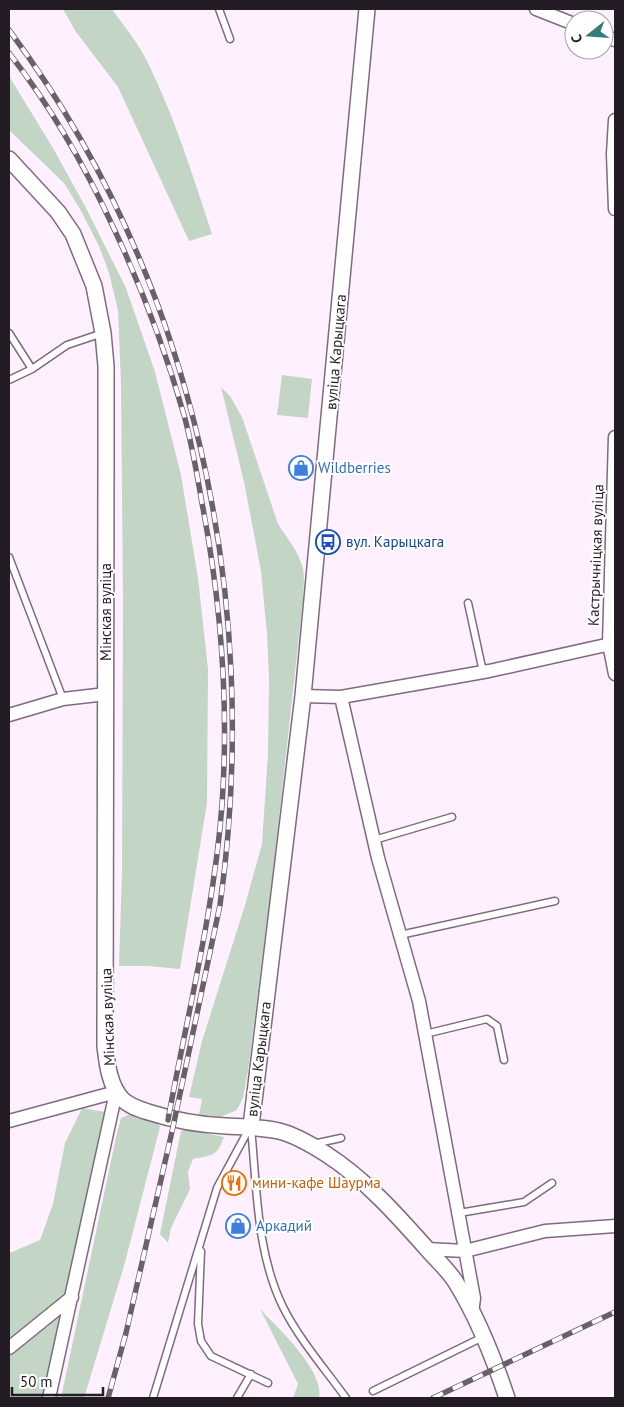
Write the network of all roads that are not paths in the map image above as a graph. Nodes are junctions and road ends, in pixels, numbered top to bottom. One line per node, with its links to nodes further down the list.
1 (219, 9): 5 (lane)
2 (367, 9): 20 (street, вуліца Карыцкага)
3 (536, 9): 4 (street)
4 (564, 20)
5 (230, 39)
6 (615, 120): 8 (street)
7 (9, 159): 10 (street, Мінская вуліца)
8 (615, 209)
9 (9, 333): 11 (lane)
10 (103, 333): 11 (lane); 19 (street, Мінская вуліца)
11 (32, 369): 12 (lane)
12 (9, 380)
13 (615, 437): 16 (street, Кастрычніцкая вуліца)
14 (9, 557): 22 (lane)
15 (468, 603): 17 (lane)
16 (612, 644): 17 (street); 18 (street, Кастрычніцкая вуліца)
17 (483, 672): 21 (street)
18 (615, 674)
19 (106, 694): 22 (street); 30 (street, Мінская вуліца)
20 (303, 696): 21 (street); 32 (street, вуліца Карыцкага)
21 (341, 697): 25 (street, вуліца Карыцкага)
22 (63, 699): 23 (street)
23 (9, 715)
24 (452, 817): 25 (lane)
25 (374, 840): 27 (street, вуліца Карыцкага)
26 (555, 901): 27 (lane)
27 (400, 934): 28 (street, вуліца Карыцкага)
28 (426, 1034): 29 (lane); 36 (street, вуліца Карыцкага)
29 (504, 1060)
30 (116, 1092): 31 (street); 32 (street); 41 (street)
31 (9, 1121)
32 (251, 1126): 34 (street, вуліца Карыцкага); 38 (lane); 51 (lane)
33 (341, 1138): 34 (lane)
34 (310, 1145): 39 (street, вуліца Карыцкага)
35 (552, 1183): 36 (lane)
36 (459, 1213): 40 (street, вуліца Карыцкага)
37 (615, 1226): 40 (street)
38 (201, 1241): 45 (lane); 49 (lane)
39 (427, 1249): 40 (street); 42 (street, вуліца Карыцкага)
40 (465, 1251): 42 (street, вуліца Карыцкага)
41 (72, 1297): 44 (street); 48 (street)
42 (472, 1313): 43 (street, вуліца Карыцкага)
43 (483, 1337): 47 (lane); 52 (street, вуліца Карыцкага)
44 (9, 1348)
45 (251, 1374): 46 (lane); 50 (lane)
46 (268, 1383)
47 (374, 1392)
48 (49, 1398)
49 (153, 1398)
50 (237, 1398)
51 (346, 1398)
52 (507, 1398)

